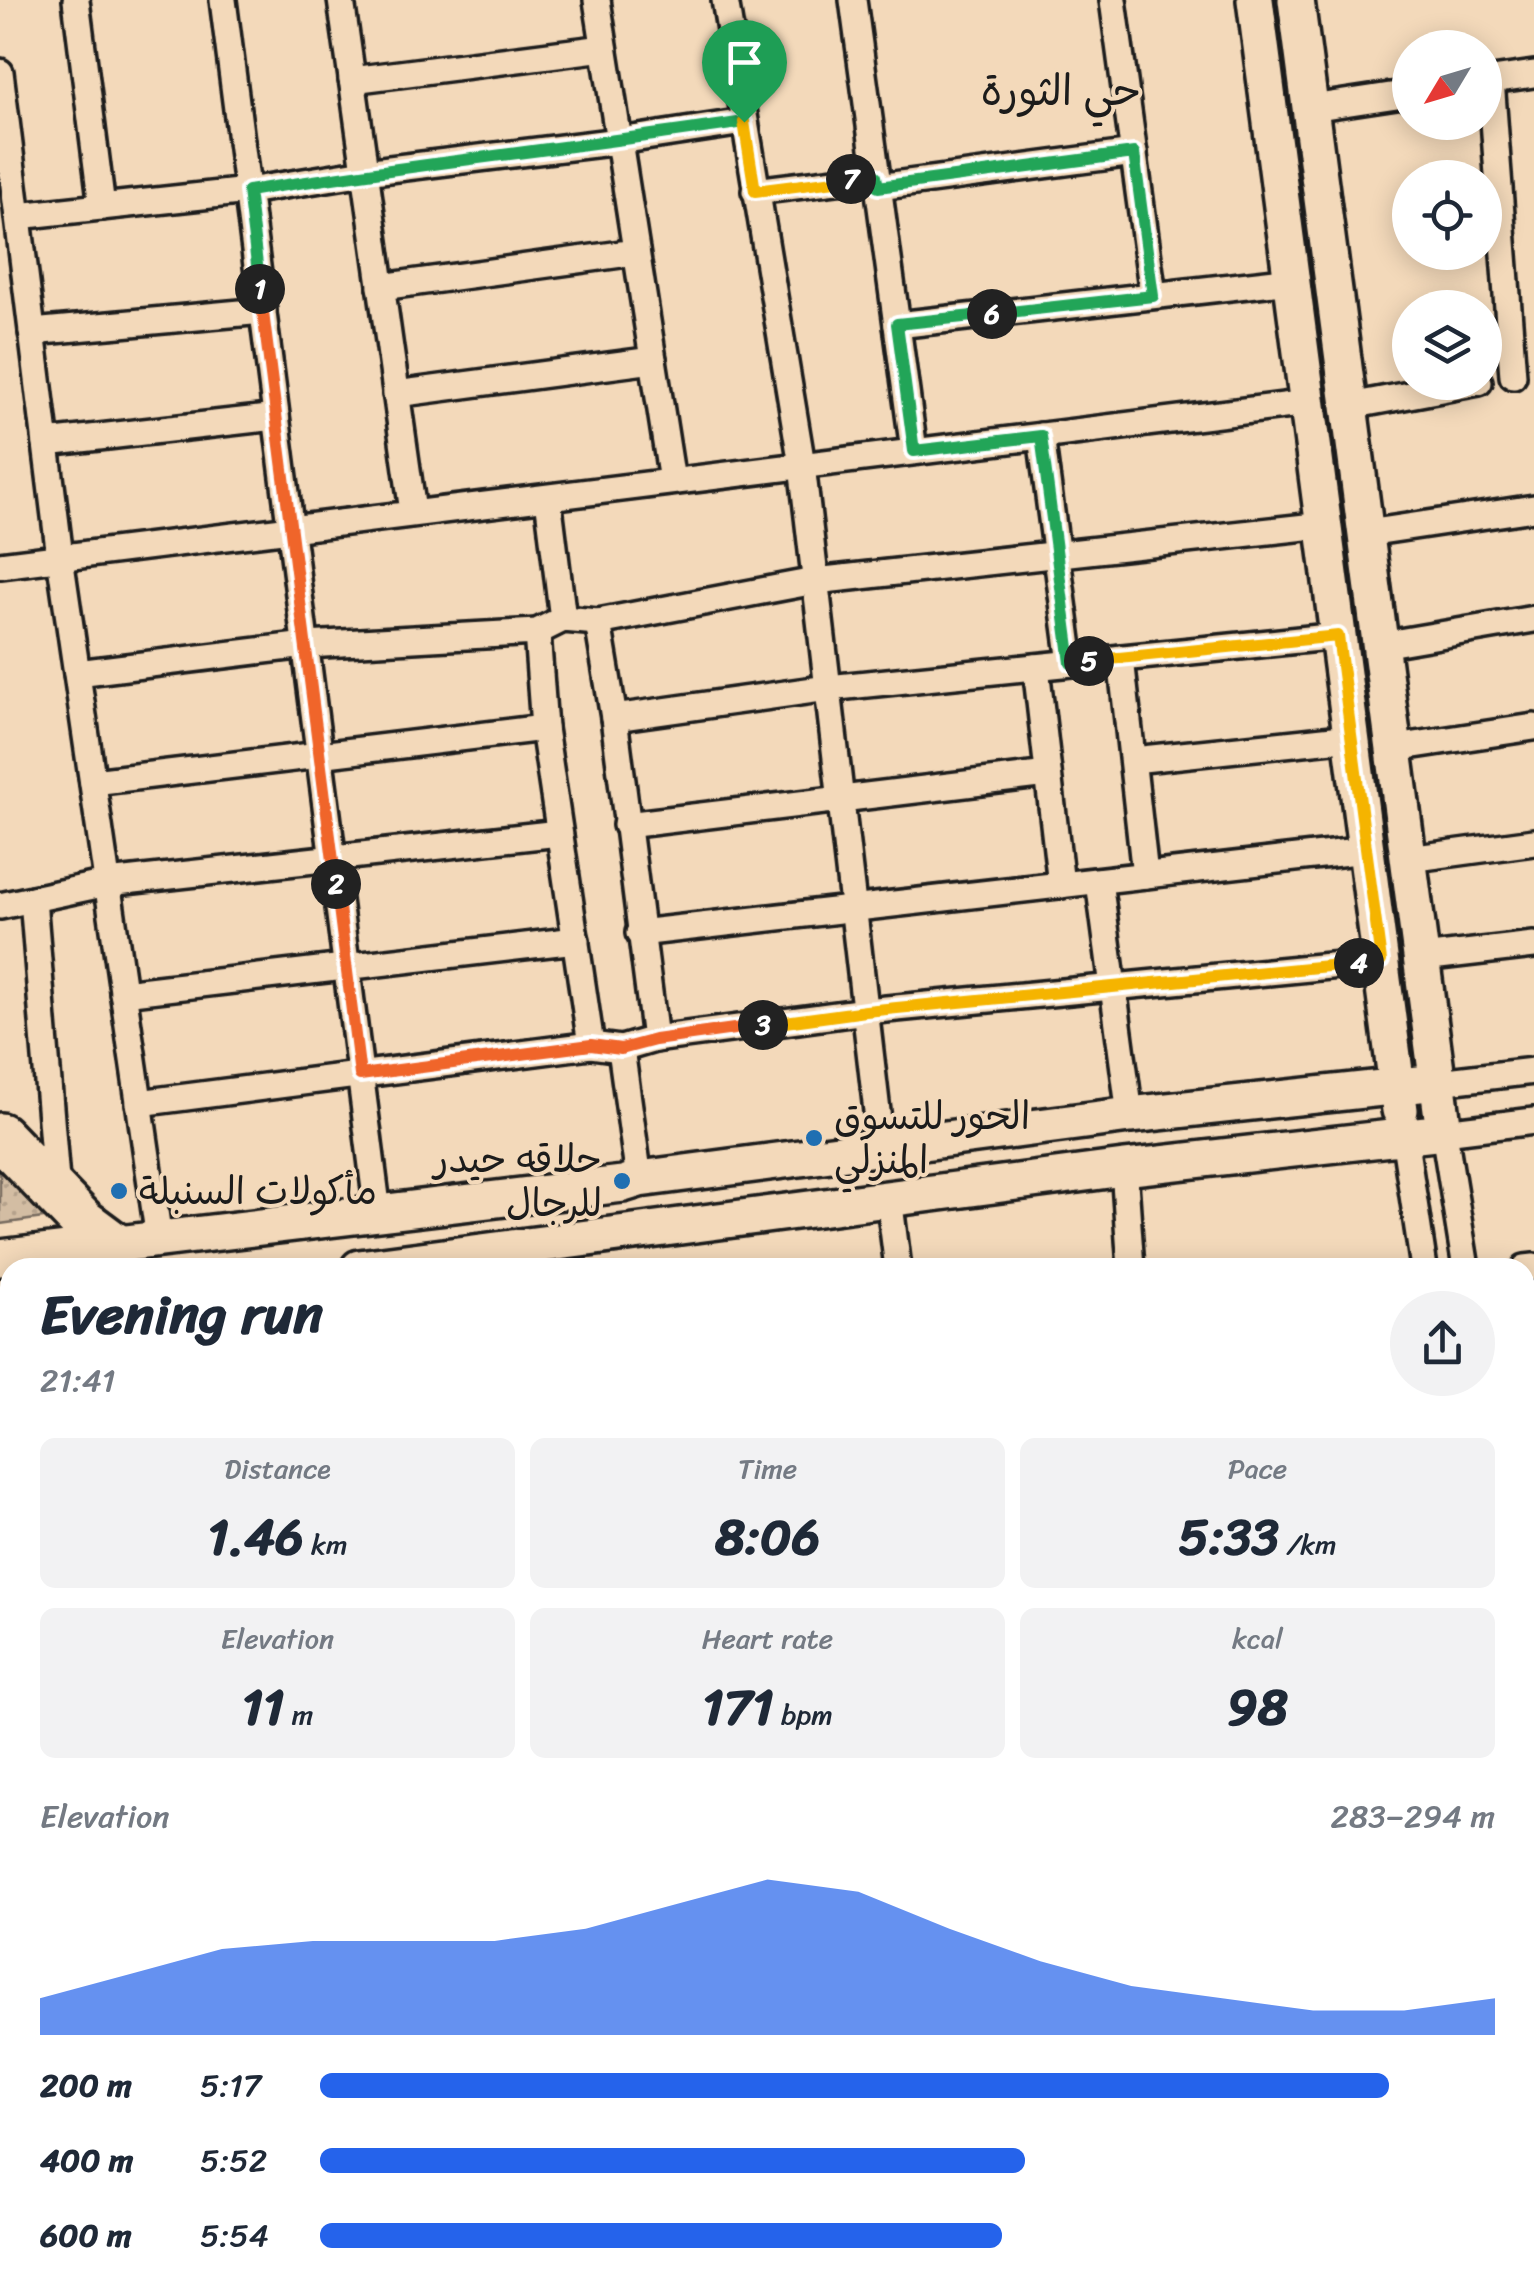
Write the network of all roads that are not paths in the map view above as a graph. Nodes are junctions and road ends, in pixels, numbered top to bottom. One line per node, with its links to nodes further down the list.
1 (76, 0): 26 (street)
2 (223, 0): 24 (street)
3 (341, 0): 14 (street)
4 (597, 0): 10 (street)
5 (725, 0): 17 (street)
6 (853, 0): 23 (street)
7 (1113, 0): 21 (street)
8 (1256, 0): 29 (street)
9 (1296, 0): 16 (street)
10 (604, 48): 14 (street); 20 (street)
11 (0, 72): 18 (street)
12 (1534, 74): 13 (street)
13 (1502, 79)
14 (352, 80): 22 (street)
15 (1392, 95): 16 (street)
16 (1311, 108): 40 (street)
17 (744, 122): 20 (street); 25 (street)
18 (4, 133): 27 (street)
19 (1495, 140): 36 (street)
20 (619, 141): 22 (street); 28 (street)
21 (1134, 153): 23 (street); 31 (street)
22 (365, 172): 24 (street); 30 (street)
23 (877, 182): 25 (street); 33 (street)
24 (248, 191): 26 (street); 32 (street)
25 (755, 191): 45 (street)
26 (102, 207): 27 (street)
27 (18, 216): 34 (street)
28 (636, 252): 30 (street); 35 (street)
29 (1292, 280): 31 (street); 39 (street)
30 (381, 287): 37 (street)
31 (1153, 296): 33 (street)
32 (263, 310): 34 (street); 41 (street)
33 (897, 324): 44 (street)
34 (32, 332): 43 (street)
35 (654, 360): 37 (street); 46 (street)
36 (1524, 374)
37 (396, 394): 49 (street)
38 (1392, 398): 40 (street)
39 (1308, 403): 42 (street); 50 (street)
40 (1350, 406): 52 (street)
41 (276, 417): 43 (street); 51 (street)
42 (1041, 436): 44 (street); 53 (street)
43 (46, 443): 54 (street)
44 (914, 451): 45 (street)
45 (802, 465): 46 (street); 56 (street)
46 (672, 481): 47 (street)
47 (548, 498): 49 (street); 57 (street)
48 (1534, 508): 52 (street)
49 (413, 512): 51 (street)
50 (1324, 526): 53 (street); 61 (street)
51 (291, 528): 54 (street); 62 (street)
52 (1366, 533): 63 (street)
53 (1056, 555): 56 (street); 65 (street)
54 (60, 557): 55 (street); 67 (street)
55 (0, 565)
56 (815, 581): 59 (street); 68 (street)
57 (563, 619): 59 (street); 60 (street)
58 (1534, 619): 63 (street)
59 (598, 622): 69 (street)
60 (538, 632): 62 (street); 71 (street)
61 (1338, 636): 64 (street); 72 (street)
62 (306, 645): 67 (street); 74 (street)
63 (1381, 645): 73 (street)
64 (1121, 658): 65 (street); 75 (street)
65 (1071, 663): 66 (street)
66 (1036, 666): 68 (street); 76 (street)
67 (77, 673): 77 (street)
68 (828, 688): 69 (street); 78 (street)
69 (614, 718): 79 (street)
70 (1534, 727): 73 (street)
71 (544, 728): 74 (street); 80 (street)
72 (1352, 737): 75 (street); 82 (street)
73 (1395, 748): 83 (street)
74 (320, 754): 77 (street); 84 (street)
75 (1132, 760): 85 (street)
76 (1048, 774): 78 (street); 88 (street)
77 (93, 782): 87 (street)
78 (841, 801): 79 (street); 91 (street)
79 (626, 825): 92 (street)
80 (559, 833): 84 (street); 93 (street)
81 (1534, 842): 83 (street)
82 (1366, 850): 85 (street); 96 (street)
83 (1409, 858): 95 (street)
84 (333, 860): 87 (street); 97 (street)
85 (1145, 875): 86 (street)
86 (1099, 881): 88 (street); 98 (street)
87 (107, 883): 89 (street); 99 (street)
88 (1061, 885): 91 (street)
89 (32, 899): 90 (street); 117 (street)
90 (0, 906)
91 (853, 908): 92 (street); 100 (street)
92 (639, 933): 101 (street)
93 (576, 940): 97 (street); 102 (street)
94 (1534, 945): 95 (street)
95 (1422, 958): 106 (street)
96 (1381, 961): 98 (street); 107 (street)
97 (346, 965): 99 (street); 105 (street)
98 (1114, 986): 100 (street); 109 (street)
99 (123, 993): 108 (street)
100 (866, 1011): 101 (street); 114 (street)
101 (655, 1040): 103 (street)
102 (591, 1045): 103 (street); 105 (street)
103 (621, 1049): 116 (street)
104 (1534, 1071): 106 (street)
105 (360, 1075): 108 (street); 119 (street)
106 (1438, 1082): 107 (street); 111 (street)
107 (1397, 1087): 109 (street); 113 (street)
108 (139, 1103): 121 (street)
109 (1130, 1115): 114 (street)
110 (1534, 1121): 111 (street)
111 (1444, 1132): 113 (street); 128 (street)
112 (0, 1136): 117 (highway)
113 (1404, 1136): 115 (street); 127 (street)
114 (882, 1146): 116 (street)
115 (1124, 1168): 118 (street); 126 (street)
116 (631, 1182): 119 (street); 120 (street)
117 (58, 1196): 122 (highway)
118 (889, 1198): 120 (street); 125 (street)
119 (378, 1213): 121 (street)
120 (627, 1233): 124 (street)
121 (159, 1239): 122 (street)
122 (114, 1245): 123 (street)
123 (0, 1258)
124 (517, 1258)
125 (897, 1258)
126 (1130, 1258)
127 (1422, 1258)
128 (1464, 1258)

